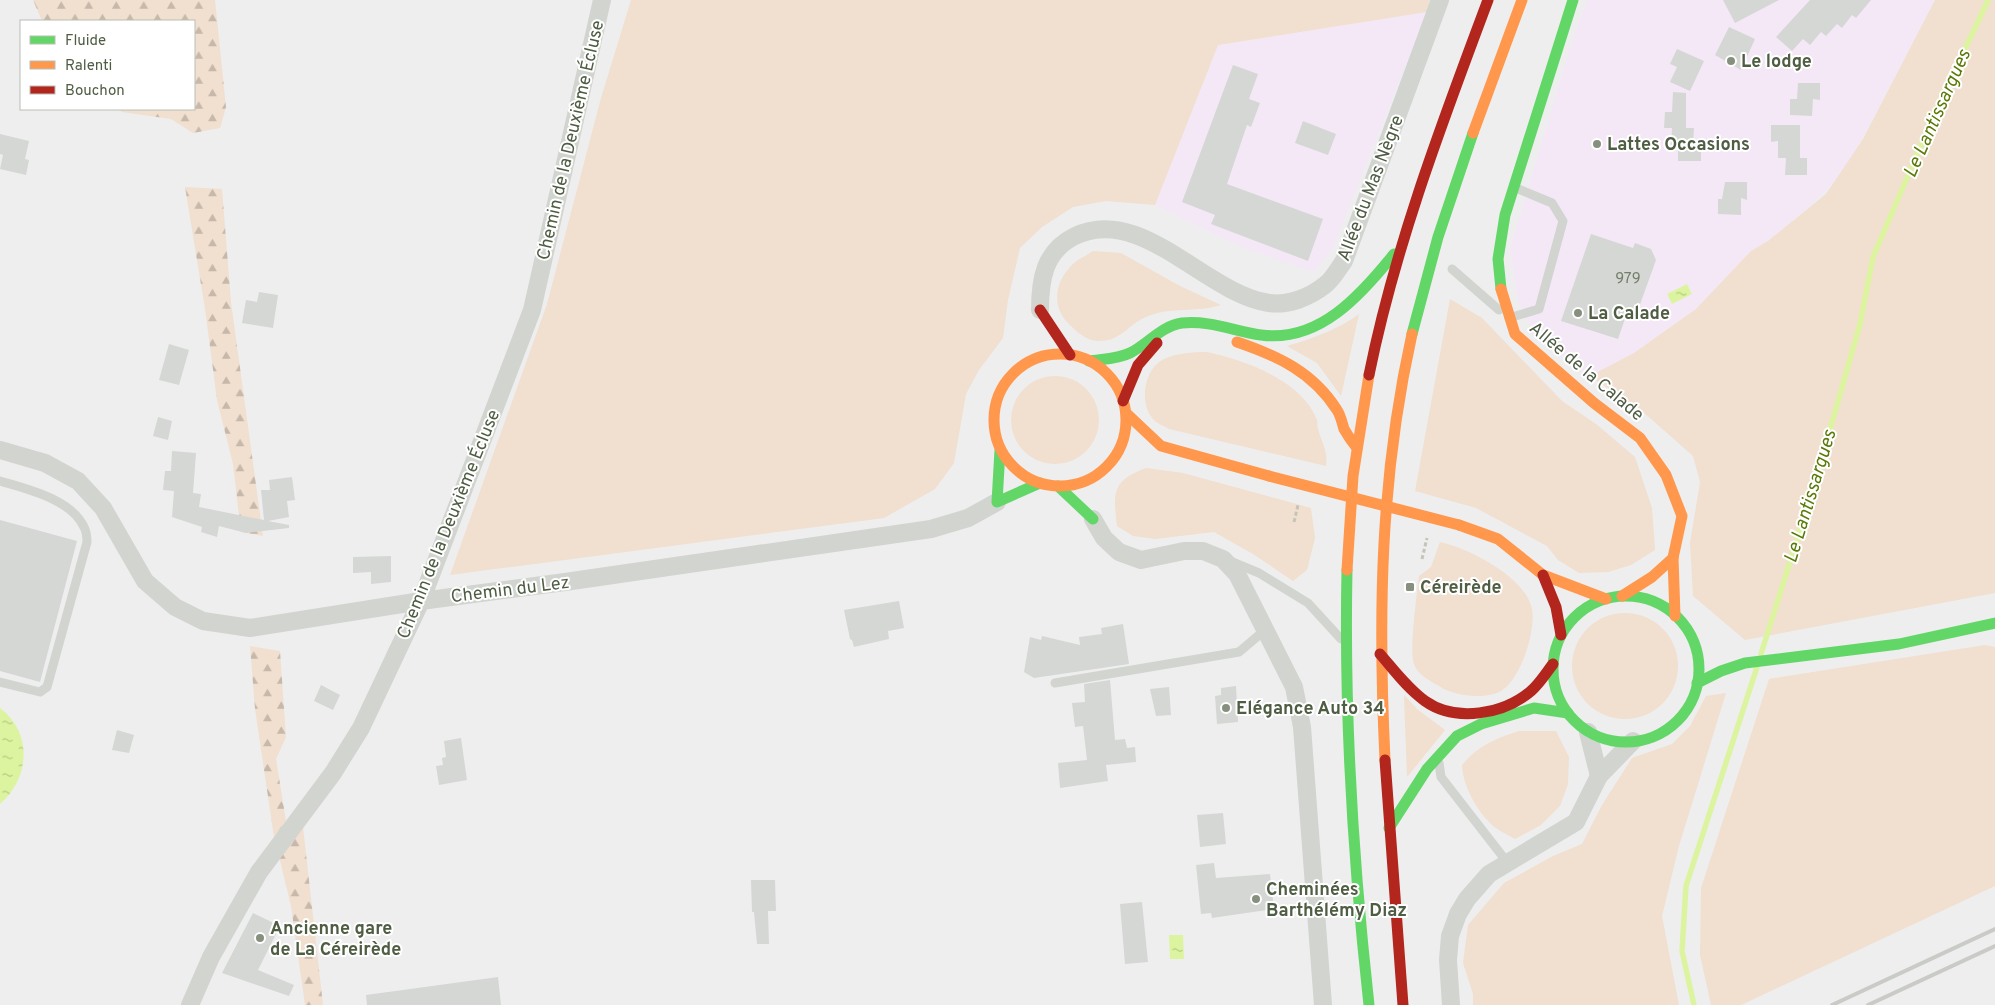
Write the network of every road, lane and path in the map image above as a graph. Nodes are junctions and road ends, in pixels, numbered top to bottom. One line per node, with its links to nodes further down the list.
1 (602, 0): 37 (street, Chemin de la Deuxième Écluse)
2 (1440, 0): 10 (street, Allée du Mas Nègre)
3 (1488, 0): 7 (main road)
4 (1522, 0): 45 (main road)
5 (1573, 0): 6 (main road, Allée de la Calade)
6 (1514, 187): 9 (main road, Allée de la Calade); 9 (lane)
7 (1402, 245): 14 (main road); 18 (main road)
8 (1452, 269): 9 (lane)
9 (1509, 318): 32 (main road, Allée de la Calade)
10 (1039, 319): 12 (main road, Allée du Mas Nègre)
11 (1035, 344): 13 (main road)
12 (1070, 355): 13 (main road); 14 (main road)
13 (1032, 360): 20 (main road)
14 (1088, 361): 15 (main road)
15 (1123, 401): 16 (main road); 18 (main road)
16 (1126, 413): 17 (main road); 21 (main road)
17 (1161, 446): 21 (main road); 34 (main road, bridge)
18 (1356, 448): 43 (main road)
19 (0, 450): 37 (street, Chemin du Lez)
20 (1000, 450): 24 (main road); 27 (main road)
21 (1114, 457): 22 (main road)
22 (1100, 473): 25 (main road); 28 (main road)
23 (0, 481): 49 (lane)
24 (1040, 483): 25 (main road); 27 (main road, Chemin du Lez)
25 (1058, 486): 28 (main road)
26 (1299, 499): 29 (path)
27 (997, 502): 37 (street, Chemin du Lez)
28 (1094, 519): 31 (street)
29 (1294, 522)
30 (1428, 532): 33 (path)
31 (1223, 558): 40 (street); 43 (lane)
32 (1673, 558): 35 (main road); 38 (main road, Allée de la Calade)
33 (1422, 559)
34 (1543, 575): 36 (main road); 41 (main road)
35 (1622, 596): 36 (main road); 38 (main road)
36 (1606, 599): 41 (main road)
37 (421, 601): 60 (street, Chemin de la Deuxième Écluse)
38 (1675, 616): 42 (main road)
39 (1995, 623): 47 (main road)
40 (1265, 630): 50 (lane); 59 (street)
41 (1561, 635): 48 (main road)
42 (1694, 643): 44 (main road); 51 (main road)
43 (1348, 646): 61 (main road)
44 (1710, 650)
45 (1380, 654): 48 (main road); 57 (main road)
46 (1727, 657): 47 (main road)
47 (1746, 663): 51 (main road)
48 (1553, 664): 52 (main road)
49 (0, 682)
50 (1055, 683)
51 (1697, 683): 54 (main road)
52 (1568, 713): 53 (main road); 55 (main road)
53 (1588, 732): 54 (main road); 56 (street)
54 (1633, 741): 56 (street)
55 (1438, 756): 57 (main road); 58 (lane)
56 (1599, 776): 58 (street)
57 (1388, 828): 62 (main road)
58 (1507, 862): 63 (street)
59 (1321, 1004)
60 (190, 1005)
61 (1369, 1005)
62 (1403, 1005)
63 (1451, 1005)

